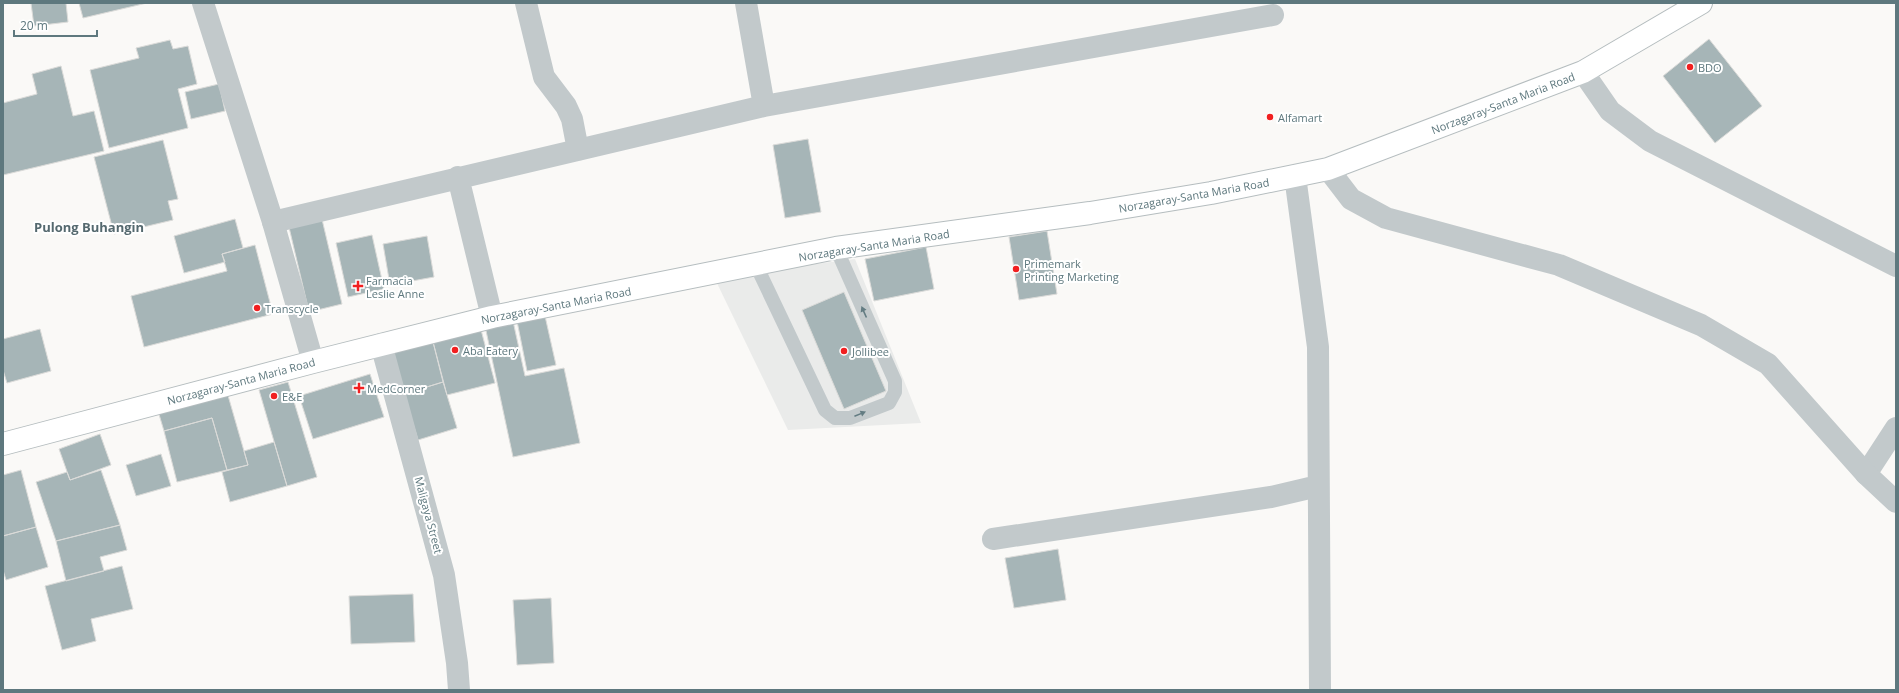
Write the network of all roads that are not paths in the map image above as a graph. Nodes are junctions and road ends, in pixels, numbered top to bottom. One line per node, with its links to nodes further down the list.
1 (203, 3): 12 (street)
2 (526, 3): 8 (street)
3 (746, 3): 7 (street)
4 (1701, 3): 6 (main road, Norzagaray-Santa Maria Road)
5 (1273, 15): 7 (street)
6 (1583, 72): 9 (main road, Norzagaray-Santa Maria Road); 15 (street)
7 (764, 106): 8 (street)
8 (578, 150): 11 (street)
9 (1328, 169): 10 (main road, Norzagaray-Santa Maria Road); 21 (street)
10 (1295, 176): 13 (main road, Norzagaray-Santa Maria Road); 22 (street)
11 (458, 177): 12 (street); 16 (street)
12 (274, 222): 18 (street)
13 (836, 248): 14 (main road, Norzagaray-Santa Maria Road); 14 (lane, one-way to 13)
14 (756, 265): 16 (main road, Norzagaray-Santa Maria Road)
15 (1896, 266)
16 (492, 317): 17 (main road, Norzagaray-Santa Maria Road)
17 (382, 344): 18 (main road, Norzagaray-Santa Maria Road); 25 (street, Maligaya Street)
18 (313, 362): 20 (main road, Norzagaray-Santa Maria Road)
19 (1896, 428): 21 (street)
20 (3, 444)
21 (1866, 474): 23 (street)
22 (1318, 486): 24 (street); 26 (street)
23 (1896, 502)
24 (993, 539)
25 (459, 690)
26 (1320, 690)

